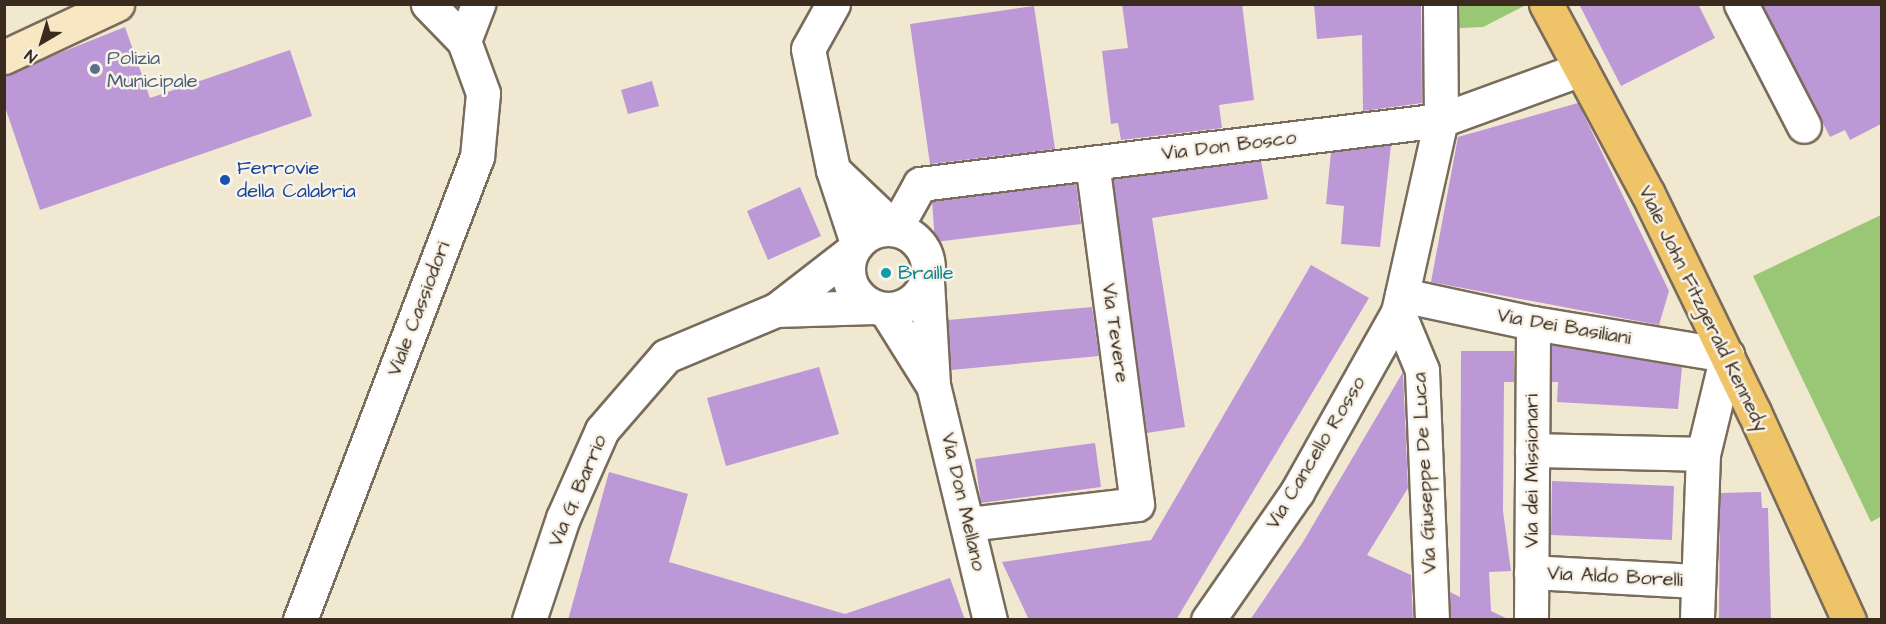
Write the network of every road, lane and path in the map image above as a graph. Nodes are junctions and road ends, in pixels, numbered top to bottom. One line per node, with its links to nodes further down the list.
1 (117, 4): 9 (main road)
2 (428, 4): 8 (street, Viale Cassiodori)
3 (478, 4): 8 (street)
4 (833, 4): 14 (street)
5 (1440, 4): 11 (street)
6 (1546, 4): 10 (main road, Viale John Fitzgerald Kennedy)
7 (1741, 4): 12 (street)
8 (464, 41): 30 (street, Viale Cassiodori)
9 (4, 57)
10 (1581, 69): 11 (street, Via Don Bosco); 22 (main road, Viale John Fitzgerald Kennedy)
11 (1441, 120): 13 (street, Via Don Bosco); 18 (street)
12 (1804, 126)
13 (1092, 163): 15 (street, Via Don Bosco); 26 (street, Via Tevere)
14 (833, 170): 15 (street); 16 (street)
15 (895, 229): 16 (street); 17 (street)
16 (854, 248): 19 (street); 20 (street)
17 (927, 281): 19 (street); 23 (street)
18 (1400, 304): 21 (street, Via Dei Basiliani); 33 (street, Via Cancello Rosso); 34 (street, Via Giuseppe De Luca)
19 (879, 308): 20 (street); 23 (street)
20 (776, 310): 31 (street, Via G. Barrio)
21 (1533, 323): 22 (street, Via Dei Basiliani); 24 (street, Via dei Missionari)
22 (1727, 355): 25 (street); 29 (main road, Viale John Fitzgerald Kennedy)
23 (933, 385): 26 (street, Via Don Mellano)
24 (1532, 450): 25 (street); 27 (street, Via dei Missionari)
25 (1703, 454): 28 (street)
26 (969, 524): 32 (street, Via Don Mellano)
27 (1531, 572): 28 (street, Via Aldo Borelli); 35 (street, Via dei Missionari)
28 (1698, 581): 36 (street)
29 (1847, 618)
30 (300, 620)
31 (529, 620)
32 (990, 620)
33 (1208, 620)
34 (1432, 620)
35 (1531, 620)
36 (1697, 620)

